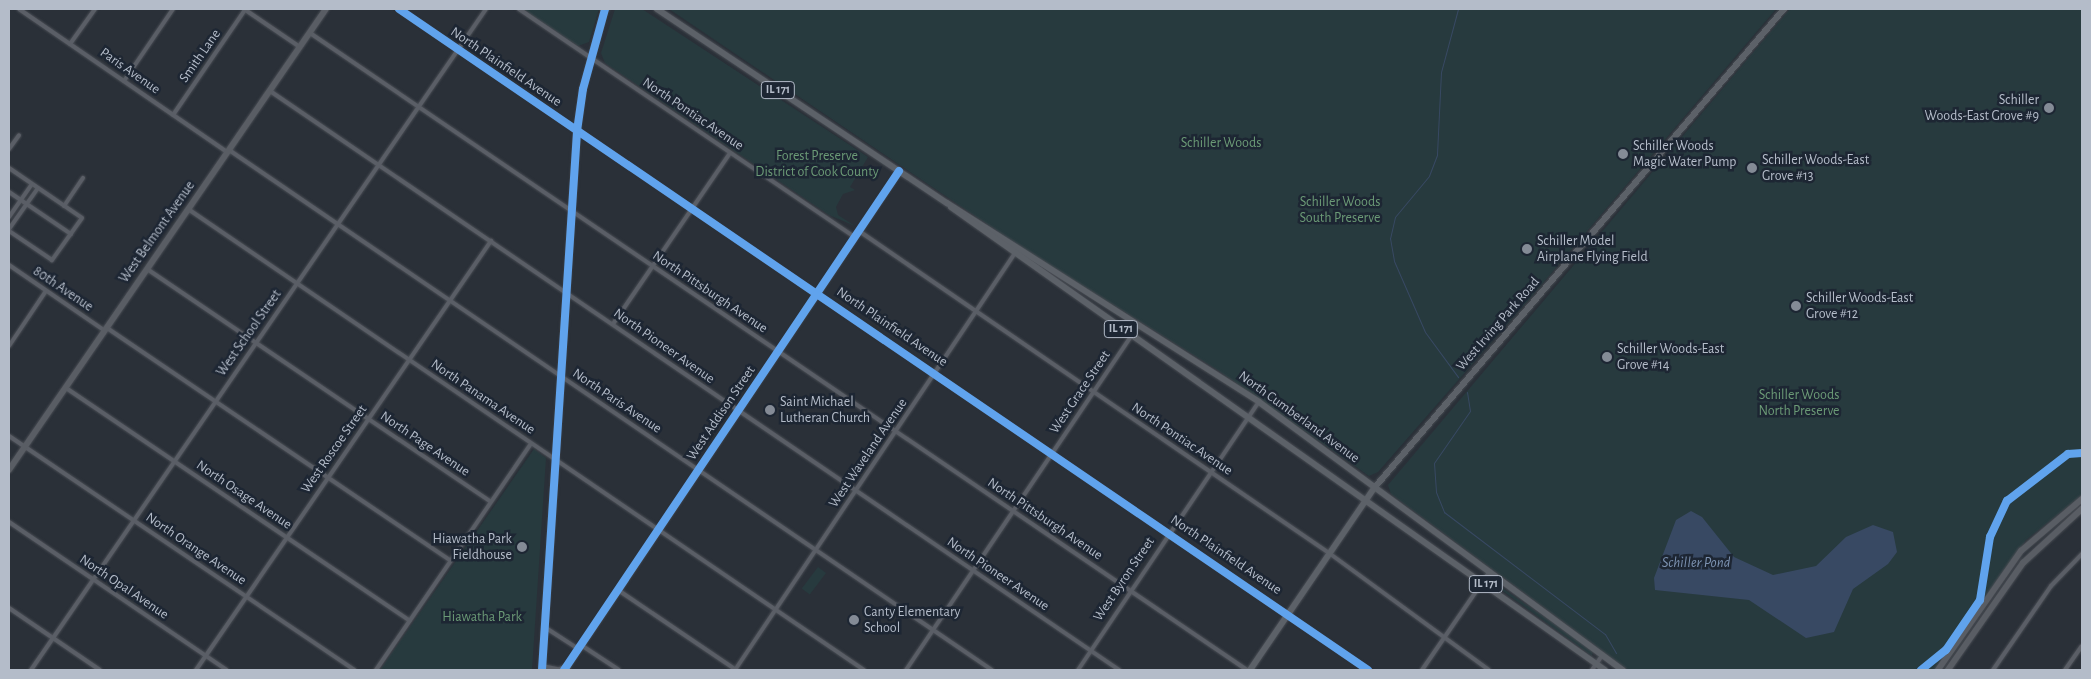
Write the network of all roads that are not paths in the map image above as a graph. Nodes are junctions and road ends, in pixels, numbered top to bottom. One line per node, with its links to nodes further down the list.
1 (19, 9): 13 (street, Paris Avenue)
2 (95, 9): 13 (street)
3 (173, 9): 17 (street)
4 (244, 9): 14 (street); 20 (street, Smith Lane)
5 (326, 9): 12 (main road, West Belmont Avenue)
6 (398, 9): 15 (street, North Plainfield Avenue)
7 (486, 9): 15 (street, West School Street)
8 (519, 9): 16 (street, North Pontiac Avenue)
9 (605, 9): 16 (main road)
10 (657, 9): 28 (main road, North Cumberland Avenue / IL 171)
11 (1784, 9): 86 (main road, West Irving Park Road)
12 (310, 33): 14 (main road, West Belmont Avenue); 19 (street, North Pittsburgh Avenue)
13 (70, 44): 17 (street, Paris Avenue)
14 (300, 47): 18 (main road, West Belmont Avenue)
15 (458, 50): 19 (street, West School Street); 21 (street, North Plainfield Avenue)
16 (591, 58): 21 (main road); 25 (street, North Pontiac Avenue)
17 (124, 81): 20 (street, Paris Avenue)
18 (270, 91): 24 (main road, West Belmont Avenue); 26 (street, North Pioneer Avenue)
19 (419, 107): 26 (street, West School Street); 39 (street, North Pittsburgh Avenue)
20 (173, 114): 24 (street, Paris Avenue)
21 (577, 131): 38 (street, North Plainfield Avenue); 39 (main road)
22 (19, 135): 23 (street)
23 (9, 149)
24 (228, 151): 37 (main road, West Belmont Avenue); 41 (street, North Paris Avenue)
25 (730, 152): 38 (street); 45 (street, North Pontiac Avenue)
26 (379, 164): 41 (street, West School Street); 46 (street, North Pioneer Avenue)
27 (9, 168): 30 (street)
28 (899, 171): 34 (main road, North Cumberland Avenue / IL 171); 43 (street, West Addison Street)
29 (83, 178): 36 (street)
30 (32, 184): 31 (street); 33 (street)
31 (38, 188): 35 (street); 36 (street)
32 (9, 192): 33 (street)
33 (21, 200): 35 (street); 40 (street)
34 (946, 203): 47 (main road, North Cumberland Avenue / IL 171); 48 (main road, North Cumberland Avenue / IL 171)
35 (26, 204): 42 (street); 44 (street)
36 (64, 206): 44 (street)
37 (188, 209): 51 (main road, West Belmont Avenue); 52 (street, North Panama Avenue)
38 (692, 209): 50 (street); 55 (street, North Plainfield Avenue)
39 (572, 211): 50 (street, North Pittsburgh Avenue); 54 (main road)
40 (9, 217)
41 (338, 224): 52 (street, West School Street); 56 (street, North Paris Avenue)
42 (9, 230): 44 (street)
43 (859, 231): 45 (street, West Addison Street); 57 (street, North Pontiac Avenue)
44 (71, 234)
45 (855, 237): 55 (street, West Addison Street)
46 (491, 241): 54 (street, North Pioneer Avenue); 56 (street, West Roscoe Street)
47 (1019, 248): 48 (street, West Waveland Avenue); 59 (main road, North Cumberland Avenue / IL 171)
48 (1014, 255): 57 (street, West Waveland Avenue); 61 (main road, North Cumberland Avenue / IL 171)
49 (9, 265): 53 (street, 80th Avenue)
50 (653, 266): 58 (street); 64 (street, North Pittsburgh Avenue)
51 (147, 269): 60 (main road, West Belmont Avenue); 62 (street, North Page Avenue)
52 (297, 284): 62 (street, West School Street); 65 (street, North Panama Avenue)
53 (46, 291): 60 (street, 80th Avenue); 63 (street)
54 (567, 292): 58 (street, North Pioneer Avenue); 67 (main road)
55 (818, 292): 64 (street, West Addison Street); 66 (street, North Plainfield Avenue)
56 (450, 301): 65 (street, West Roscoe Street); 67 (street, North Paris Avenue)
57 (976, 311): 66 (street, West Waveland Avenue); 69 (street, North Pontiac Avenue)
58 (613, 324): 72 (street, North Pioneer Avenue)
59 (1138, 326): 61 (street, West Grace Street); 71 (main road, North Cumberland Avenue / IL 171)
60 (106, 329): 68 (main road, West Belmont Avenue); 70 (street, 80th Avenue)
61 (1131, 336): 69 (street, West Grace Street); 73 (main road, North Cumberland Avenue / IL 171)
62 (256, 343): 70 (street, West School Street); 74 (street, North Page Avenue)
63 (9, 346)
64 (778, 351): 72 (street, West Addison Street); 75 (street, North Pittsburgh Avenue)
65 (409, 360): 74 (street, West Roscoe Street); 77 (street, North Panama Avenue)
66 (936, 372): 75 (street, West Waveland Avenue); 79 (street, North Plainfield Avenue)
67 (562, 377): 80 (main road); 83 (street, North Paris Avenue)
68 (66, 388): 78 (main road, West Belmont Avenue); 81 (street, North Osage Avenue)
69 (1094, 392): 79 (street, West Grace Street); 84 (street, North Pontiac Avenue)
70 (216, 401): 81 (street, West School Street); 85 (street, 80th Avenue)
71 (1258, 402): 73 (street, West Byron Street); 86 (main road, North Cumberland Avenue / IL 171)
72 (738, 410): 83 (street, West Addison Street); 87 (street, North Pioneer Avenue)
73 (1250, 415): 84 (street, West Byron Street); 88 (main road, North Cumberland Avenue / IL 171)
74 (368, 419): 85 (street, West Roscoe Street); 90 (street, North Page Avenue)
75 (896, 431): 87 (street, West Waveland Avenue); 92 (street, North Pittsburgh Avenue)
76 (9, 436): 78 (street, North Orange Avenue)
77 (531, 444): 80 (street, North Panama Avenue); 90 (street)
78 (25, 447): 82 (main road, West Belmont Avenue); 93 (street, North Orange Avenue)
79 (1053, 452): 92 (street, West Grace Street); 96 (street, North Plainfield Avenue)
80 (557, 461): 95 (street, North Panama Avenue); 113 (main road)
81 (174, 462): 93 (street, West School Street); 97 (street, North Osage Avenue)
82 (9, 470)
83 (698, 470): 95 (street, West Addison Street); 98 (street, North Paris Avenue)
84 (1211, 472): 96 (street, West Byron Street); 99 (street, North Pontiac Avenue)
85 (328, 477): 97 (street, West Roscoe Street); 101 (street, 80th Avenue)
86 (1375, 487): 88 (main road, West Irving Park Road); 102 (main road, North Cumberland Avenue / IL 171)
87 (856, 491): 98 (street, West Waveland Avenue); 103 (street, North Pioneer Avenue)
88 (1367, 498): 99 (main road, West Irving Park Road); 105 (main road, North Cumberland Avenue / IL 171)
89 (2082, 499): 146 (main road)
90 (491, 502): 101 (street)
91 (2082, 509): 147 (main road)
92 (1013, 511): 103 (street, West Grace Street); 107 (street, North Pittsburgh Avenue)
93 (134, 521): 104 (street, West School Street); 108 (street, North Orange Avenue)
94 (9, 522): 104 (street, North Opal Avenue)
95 (658, 530): 106 (street, West Addison Street); 110 (street, North Panama Avenue)
96 (1171, 532): 107 (street, West Byron Street); 111 (street, North Plainfield Avenue)
97 (287, 538): 108 (street, West Roscoe Street); 112 (street, North Osage Avenue)
98 (816, 550): 110 (street, West Waveland Avenue); 114 (street, North Paris Avenue)
99 (1329, 553): 111 (main road, West Irving Park Road); 116 (street, North Pontiac Avenue)
100 (2082, 554): 148 (street)
101 (451, 561): 112 (street)
102 (1490, 570): 105 (street); 120 (main road, North Cumberland Avenue / IL 171)
103 (973, 571): 114 (street, West Grace Street); 119 (street, North Pioneer Avenue)
104 (93, 579): 115 (street, West School Street); 121 (street, North Opal Avenue)
105 (1483, 581): 116 (street); 122 (main road, North Cumberland Avenue / IL 171)
106 (618, 590): 118 (street, West Addison Street); 133 (street)
107 (1131, 591): 119 (street, West Byron Street); 139 (street, North Pittsburgh Avenue)
108 (246, 597): 121 (street, West Roscoe Street); 129 (street, North Orange Avenue)
109 (9, 608): 115 (street)
110 (775, 610): 133 (street, West Waveland Avenue); 134 (street, North Panama Avenue)
111 (1289, 613): 139 (main road, West Irving Park Road); 140 (street, North Plainfield Avenue)
112 (410, 621): 130 (street)
113 (546, 628): 118 (street); 124 (main road)
114 (933, 630): 135 (street, West Grace Street); 136 (street, North Paris Avenue)
115 (53, 638): 125 (street, West School Street); 126 (street)
116 (1444, 638): 141 (street); 142 (street, North Pontiac Avenue)
117 (2082, 646): 149 (street)
118 (580, 647): 123 (street, West Addison Street); 132 (street)
119 (1091, 651): 137 (street, West Byron Street); 138 (street, North Pioneer Avenue)
120 (1602, 654): 122 (street); 145 (main road, North Cumberland Avenue / IL 171)
121 (206, 656): 127 (street, West Roscoe Street); 128 (street, North Opal Avenue)
122 (1596, 664): 143 (street); 144 (main road, North Cumberland Avenue / IL 171)
123 (566, 668): 131 (main road)
124 (542, 669): 131 (main road)
125 (31, 670)
126 (100, 670)
127 (196, 670)
128 (227, 670)
129 (354, 670)
130 (376, 670)
131 (559, 670)
132 (619, 670)
133 (735, 670)
134 (864, 670)
135 (906, 670)
136 (992, 670)
137 (1078, 670)
138 (1119, 670)
139 (1248, 670)
140 (1368, 670)
141 (1422, 670)
142 (1489, 670)
143 (1592, 670)
144 (1605, 670)
145 (1623, 670)
146 (1938, 670)
147 (1948, 670)
148 (1993, 670)
149 (2066, 670)

